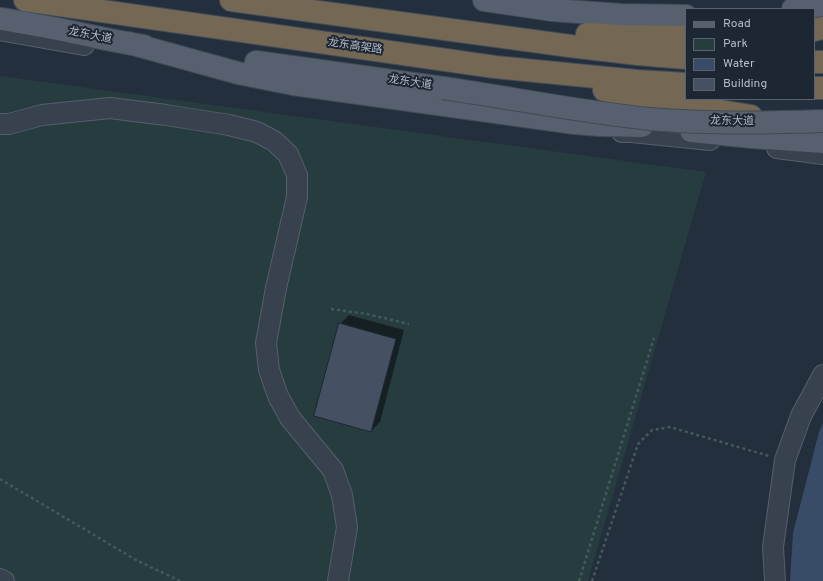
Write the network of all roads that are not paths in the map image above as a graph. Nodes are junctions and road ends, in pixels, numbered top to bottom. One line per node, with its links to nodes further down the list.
1 (25, 0): 13 (highway, 龙东高架路)
2 (231, 0): 8 (highway)
3 (484, 0): 6 (main road)
4 (823, 5): 5 (main road)
5 (800, 8)
6 (685, 16)
7 (0, 19): 11 (main road, 龙东大道)
8 (370, 19): 10 (highway); 12 (highway)
9 (0, 30): 18 (lane)
10 (685, 37)
11 (129, 43): 15 (main road, 龙东大道, bridge); 18 (main road)
12 (685, 58)
13 (495, 67): 14 (highway, 龙东高架路); 17 (highway)
14 (685, 84)
15 (823, 121)
16 (0, 124): 22 (lane)
17 (823, 125)
18 (821, 150)
19 (823, 375): 23 (lane)
20 (0, 579): 21 (lane)
21 (4, 581)
22 (338, 581)
23 (775, 581)

